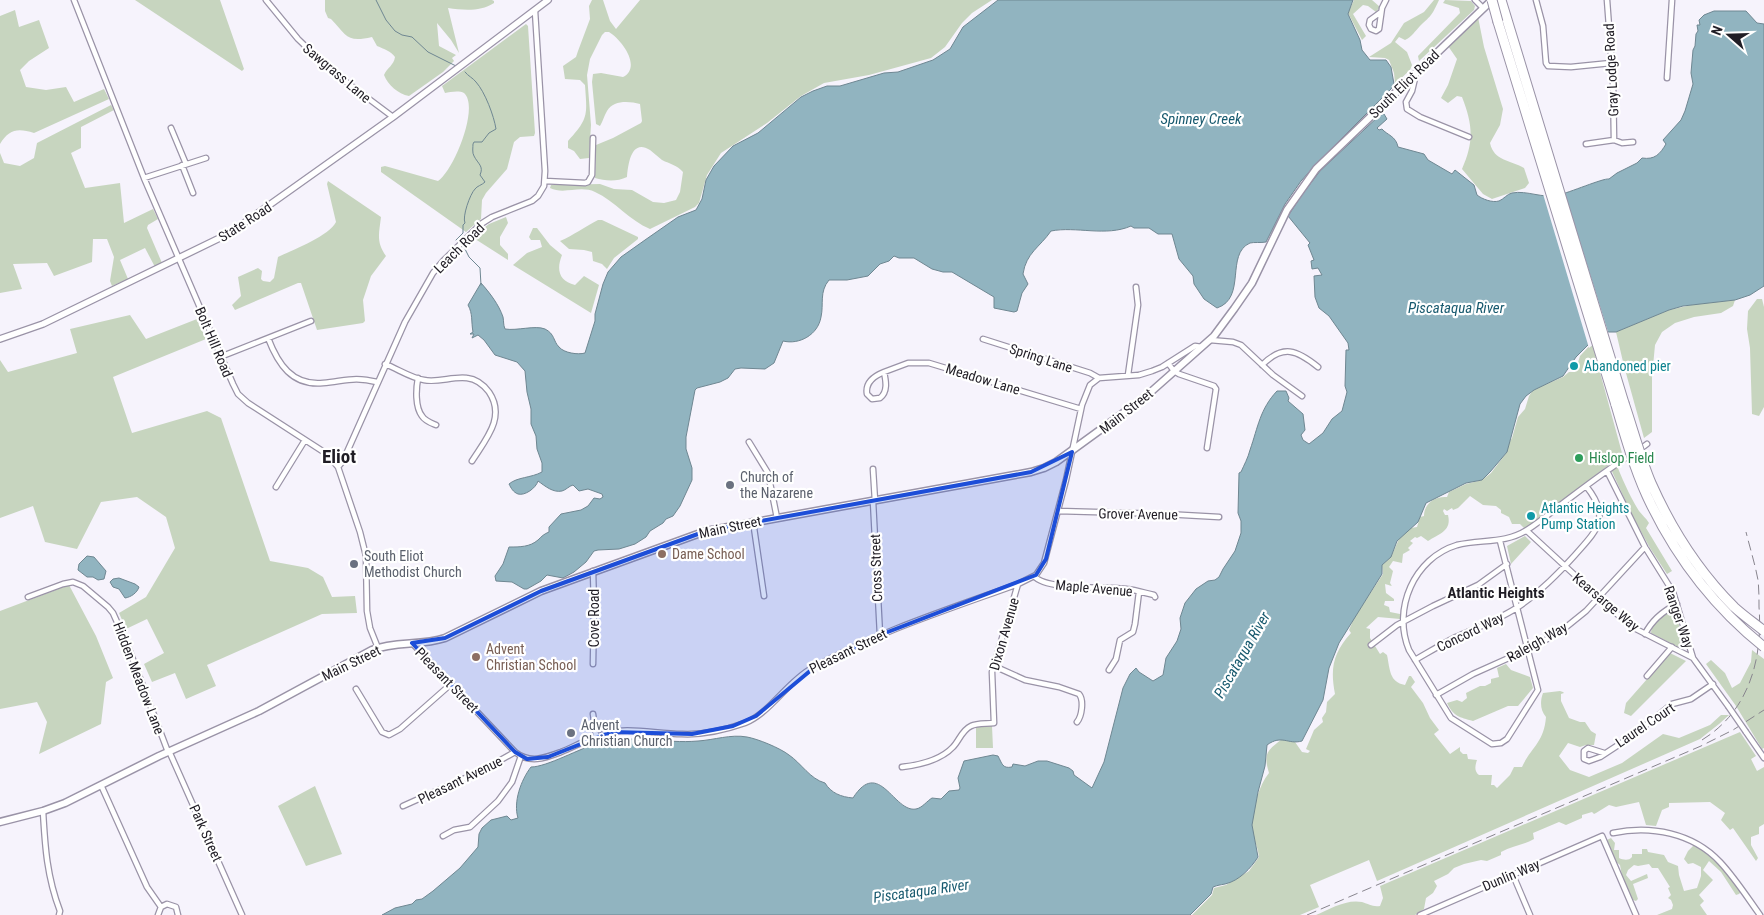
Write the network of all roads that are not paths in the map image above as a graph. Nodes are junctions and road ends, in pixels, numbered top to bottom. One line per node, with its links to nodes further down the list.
1 (74, 0): 27 (street, Bolt Hill Road)
2 (266, 0): 17 (street, Sawgrass Lane)
3 (548, 0): 12 (street, State Road)
4 (1386, 0): 13 (street)
5 (1475, 0): 11 (street)
6 (1492, 0): 11 (main road, South Eliot Road); 90 (highway, bridge)
7 (1501, 0): 84 (highway, bridge)
8 (1536, 0): 14 (street)
9 (1607, 0): 14 (street, Gray Lodge Road)
10 (1672, 0): 16 (street)
11 (1483, 8): 15 (main road, South Eliot Road)
12 (535, 11): 17 (street, State Road); 28 (street)
13 (1381, 12)
14 (1611, 64): 21 (street, Gray Lodge Road)
15 (1416, 72): 19 (street); 26 (main road, South Eliot Road)
16 (1668, 78)
17 (393, 117): 30 (street, State Road)
18 (171, 128): 25 (street)
19 (1469, 137)
20 (593, 138): 28 (street)
21 (1614, 140): 22 (street); 23 (street)
22 (1634, 142)
23 (1586, 144)
24 (206, 158): 25 (street)
25 (184, 165): 27 (street); 29 (street)
26 (1316, 169): 36 (main road, Main Street)
27 (144, 178): 30 (street, Bolt Hill Road)
28 (545, 181): 40 (street, Leach Road)
29 (193, 194)
30 (178, 259): 34 (street, State Road); 38 (street, Bolt Hill Road)
31 (1136, 287): 45 (street)
32 (311, 321): 33 (street)
33 (268, 338): 38 (street); 48 (street)
34 (0, 339)
35 (984, 339): 47 (street, Spring Lane)
36 (1210, 340): 37 (main road, Main Street); 41 (street)
37 (1202, 347): 39 (street); 43 (main road, Main Street)
38 (220, 357): 52 (street, Bolt Hill Road)
39 (1168, 363): 43 (street); 45 (street)
40 (385, 364): 46 (street); 48 (street, Leach Road)
41 (1262, 365): 42 (street); 49 (street)
42 (1318, 367)
43 (1174, 371): 55 (street); 56 (main road, Main Street)
44 (884, 372): 44 (street, Meadow Lane); 50 (street, Meadow Lane)
45 (1128, 375): 47 (street)
46 (418, 378): 51 (street); 57 (street)
47 (1099, 378): 50 (street)
48 (377, 382): 58 (street, Leach Road)
49 (1302, 396)
50 (1081, 409): 56 (street)
51 (436, 425)
52 (305, 440): 58 (street, Bolt Hill Road); 62 (street)
53 (749, 442): 66 (street)
54 (1647, 444): 60 (street)
55 (1207, 448)
56 (1072, 452): 63 (main road, Main Street); 64 (street)
57 (472, 461)
58 (338, 467): 91 (street, Bolt Hill Road)
59 (873, 469): 63 (street, Cross Street)
60 (1607, 471): 61 (street); 70 (street, Ranger Way)
61 (1586, 486): 68 (street); 72 (street, Concord Way)
62 (276, 487)
63 (874, 501): 66 (main road, Main Street); 86 (street, Cross Street)
64 (1058, 511): 65 (street, Grover Avenue); 74 (street)
65 (1219, 517)
66 (777, 518): 67 (main road, Main Street)
67 (753, 521): 73 (main road, Main Street); 77 (street)
68 (1527, 530): 69 (street); 72 (street, Kearsarge Way)
69 (1500, 541): 71 (street); 83 (street)
70 (1645, 547): 80 (street, Raleigh Way); 81 (street, Ranger Way)
71 (1507, 564): 82 (street); 83 (street)
72 (1564, 567): 80 (street, Kearsarge Way); 82 (street, Concord Way)
73 (593, 571): 87 (main road, Main Street); 95 (street, Cove Road)
74 (1034, 576): 75 (street, Pleasant Street); 76 (street, Maple Avenue)
75 (1018, 584): 86 (street, Pleasant Street); 96 (street, Dixon Avenue)
76 (1139, 592): 79 (street, Maple Avenue); 97 (street)
77 (764, 596)
78 (28, 597): 106 (street, Hidden Meadow Lane)
79 (1156, 597)
80 (1598, 598): 85 (street, Kearsarge Way); 92 (street, Raleigh Way)
81 (1677, 604): 85 (street); 93 (street, Ranger Way)
82 (1517, 608): 92 (street); 94 (street, Concord Way)
83 (1403, 622): 88 (street); 94 (street)
84 (1764, 631)
85 (1645, 634): 89 (street, Kearsarge Way)
86 (880, 636): 105 (street, Pleasant Street)
87 (412, 643): 91 (main road, Main Street); 99 (street, Pleasant Street)
88 (1371, 645)
89 (1672, 647): 93 (street, Kearsarge Way); 98 (street)
90 (1764, 647)
91 (378, 648): 106 (main road, Main Street)
92 (1528, 649): 102 (street, Raleigh Way); 102 (street)
93 (1693, 658): 100 (street, Kearsarge Way)
94 (1415, 660): 102 (street)
95 (593, 664)
96 (994, 666): 104 (street); 111 (street, Dixon Avenue)
97 (1109, 670)
98 (1647, 676)
99 (451, 684): 101 (street); 107 (street, Pleasant Street)
100 (1713, 684): 108 (street, Laurel Court); 110 (street, Kearsarge Way, bridge)
101 (356, 690)
102 (1436, 695)
103 (592, 714): 105 (street)
104 (1077, 722)
105 (596, 736): 109 (street, Pleasant Street)
106 (168, 752): 112 (main road, Main Street); 123 (street, Park Street)
107 (515, 752): 109 (street, Pleasant Street); 113 (street, Pleasant Avenue)
108 (1604, 753)
109 (521, 756): 117 (street)
110 (1764, 758)
111 (902, 767)
112 (101, 784): 114 (main road, Main Street); 119 (street)
113 (404, 806)
114 (43, 811): 115 (main road, Main Street); 120 (street)
115 (0, 822)
116 (1613, 834): 127 (street)
117 (442, 836)
118 (1512, 875): 124 (street, Dunlin Way); 125 (street); 126 (street, Dunlin Way)
119 (161, 907): 121 (street); 122 (street)
120 (59, 915)
121 (158, 915)
122 (178, 915)
123 (242, 915)
124 (1420, 915)
125 (1530, 915)
126 (1636, 915)
127 (1760, 915)

